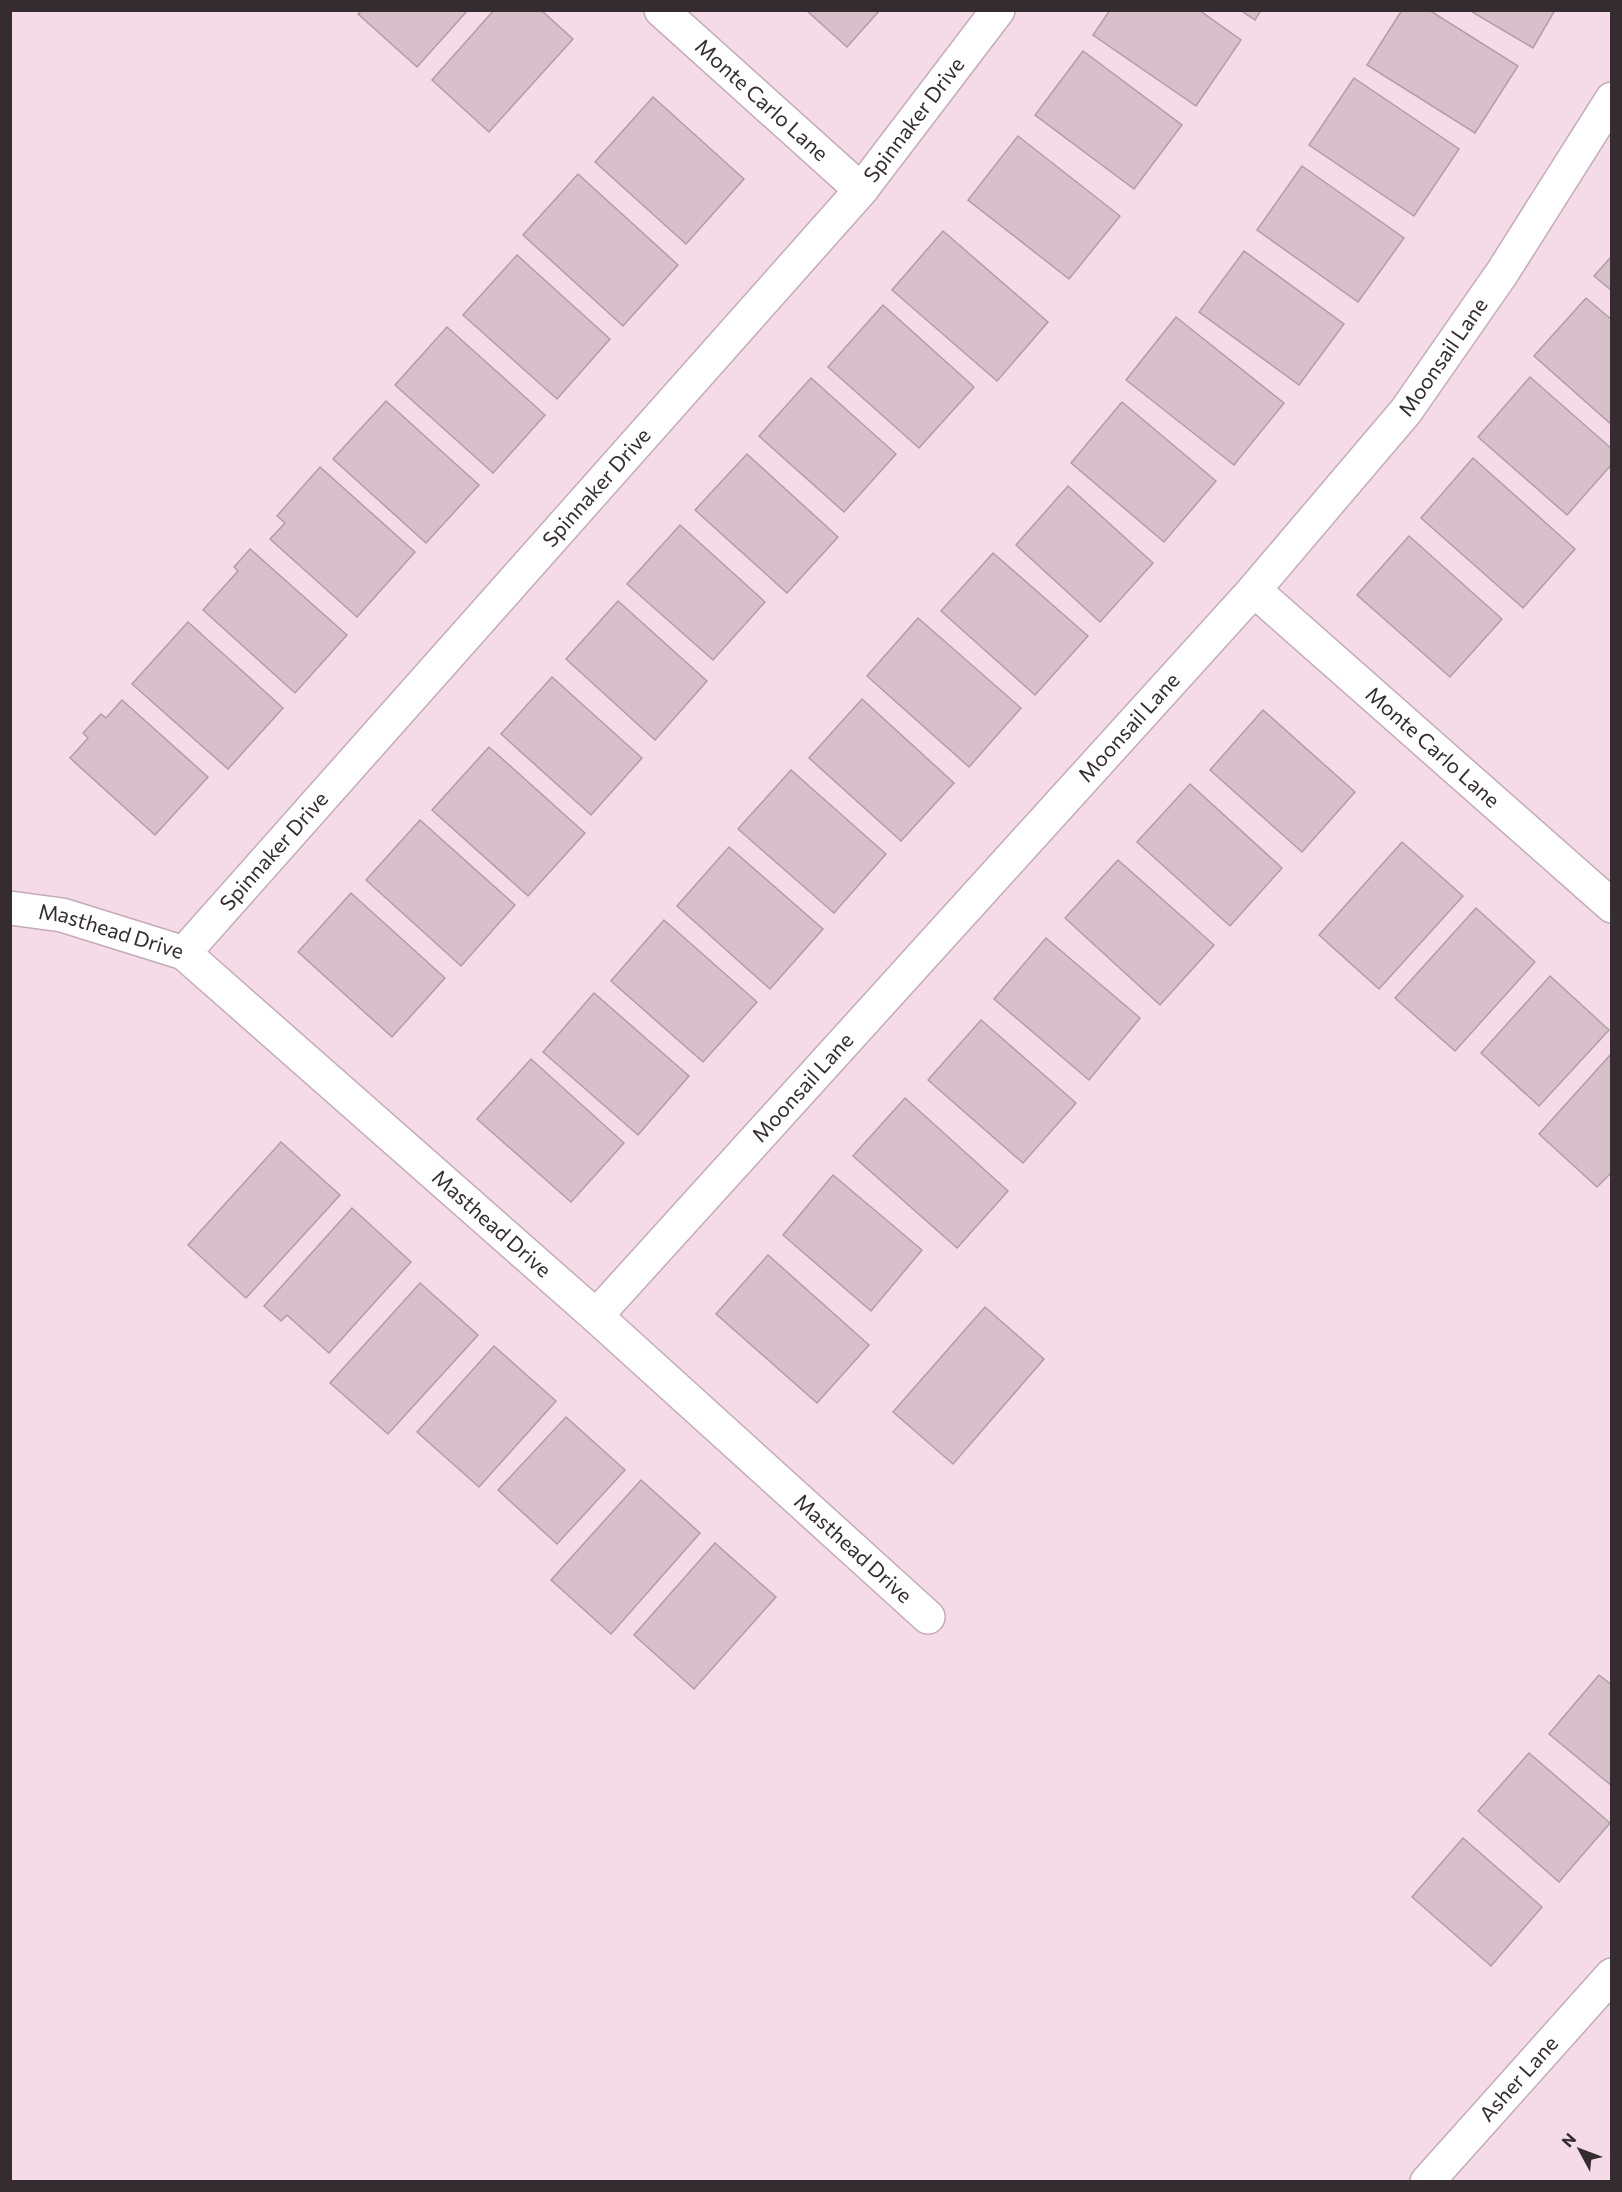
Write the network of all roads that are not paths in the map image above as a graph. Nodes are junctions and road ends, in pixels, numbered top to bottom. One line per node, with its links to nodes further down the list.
1 (661, 10): 4 (street, Monte Carlo Lane)
2 (998, 10): 4 (street, Spinnaker Drive)
3 (1611, 99): 5 (street, Moonsail Lane)
4 (861, 190): 8 (street, Spinnaker Drive)
5 (1254, 590): 6 (street, Monte Carlo Lane); 9 (street, Moonsail Lane)
6 (1611, 906)
7 (10, 908): 8 (street, Masthead Drive)
8 (184, 953): 9 (street, Masthead Drive)
9 (596, 1316): 10 (street, Masthead Drive)
10 (928, 1617)
11 (1611, 1975): 12 (street, Asher Lane)
12 (1426, 2181)

